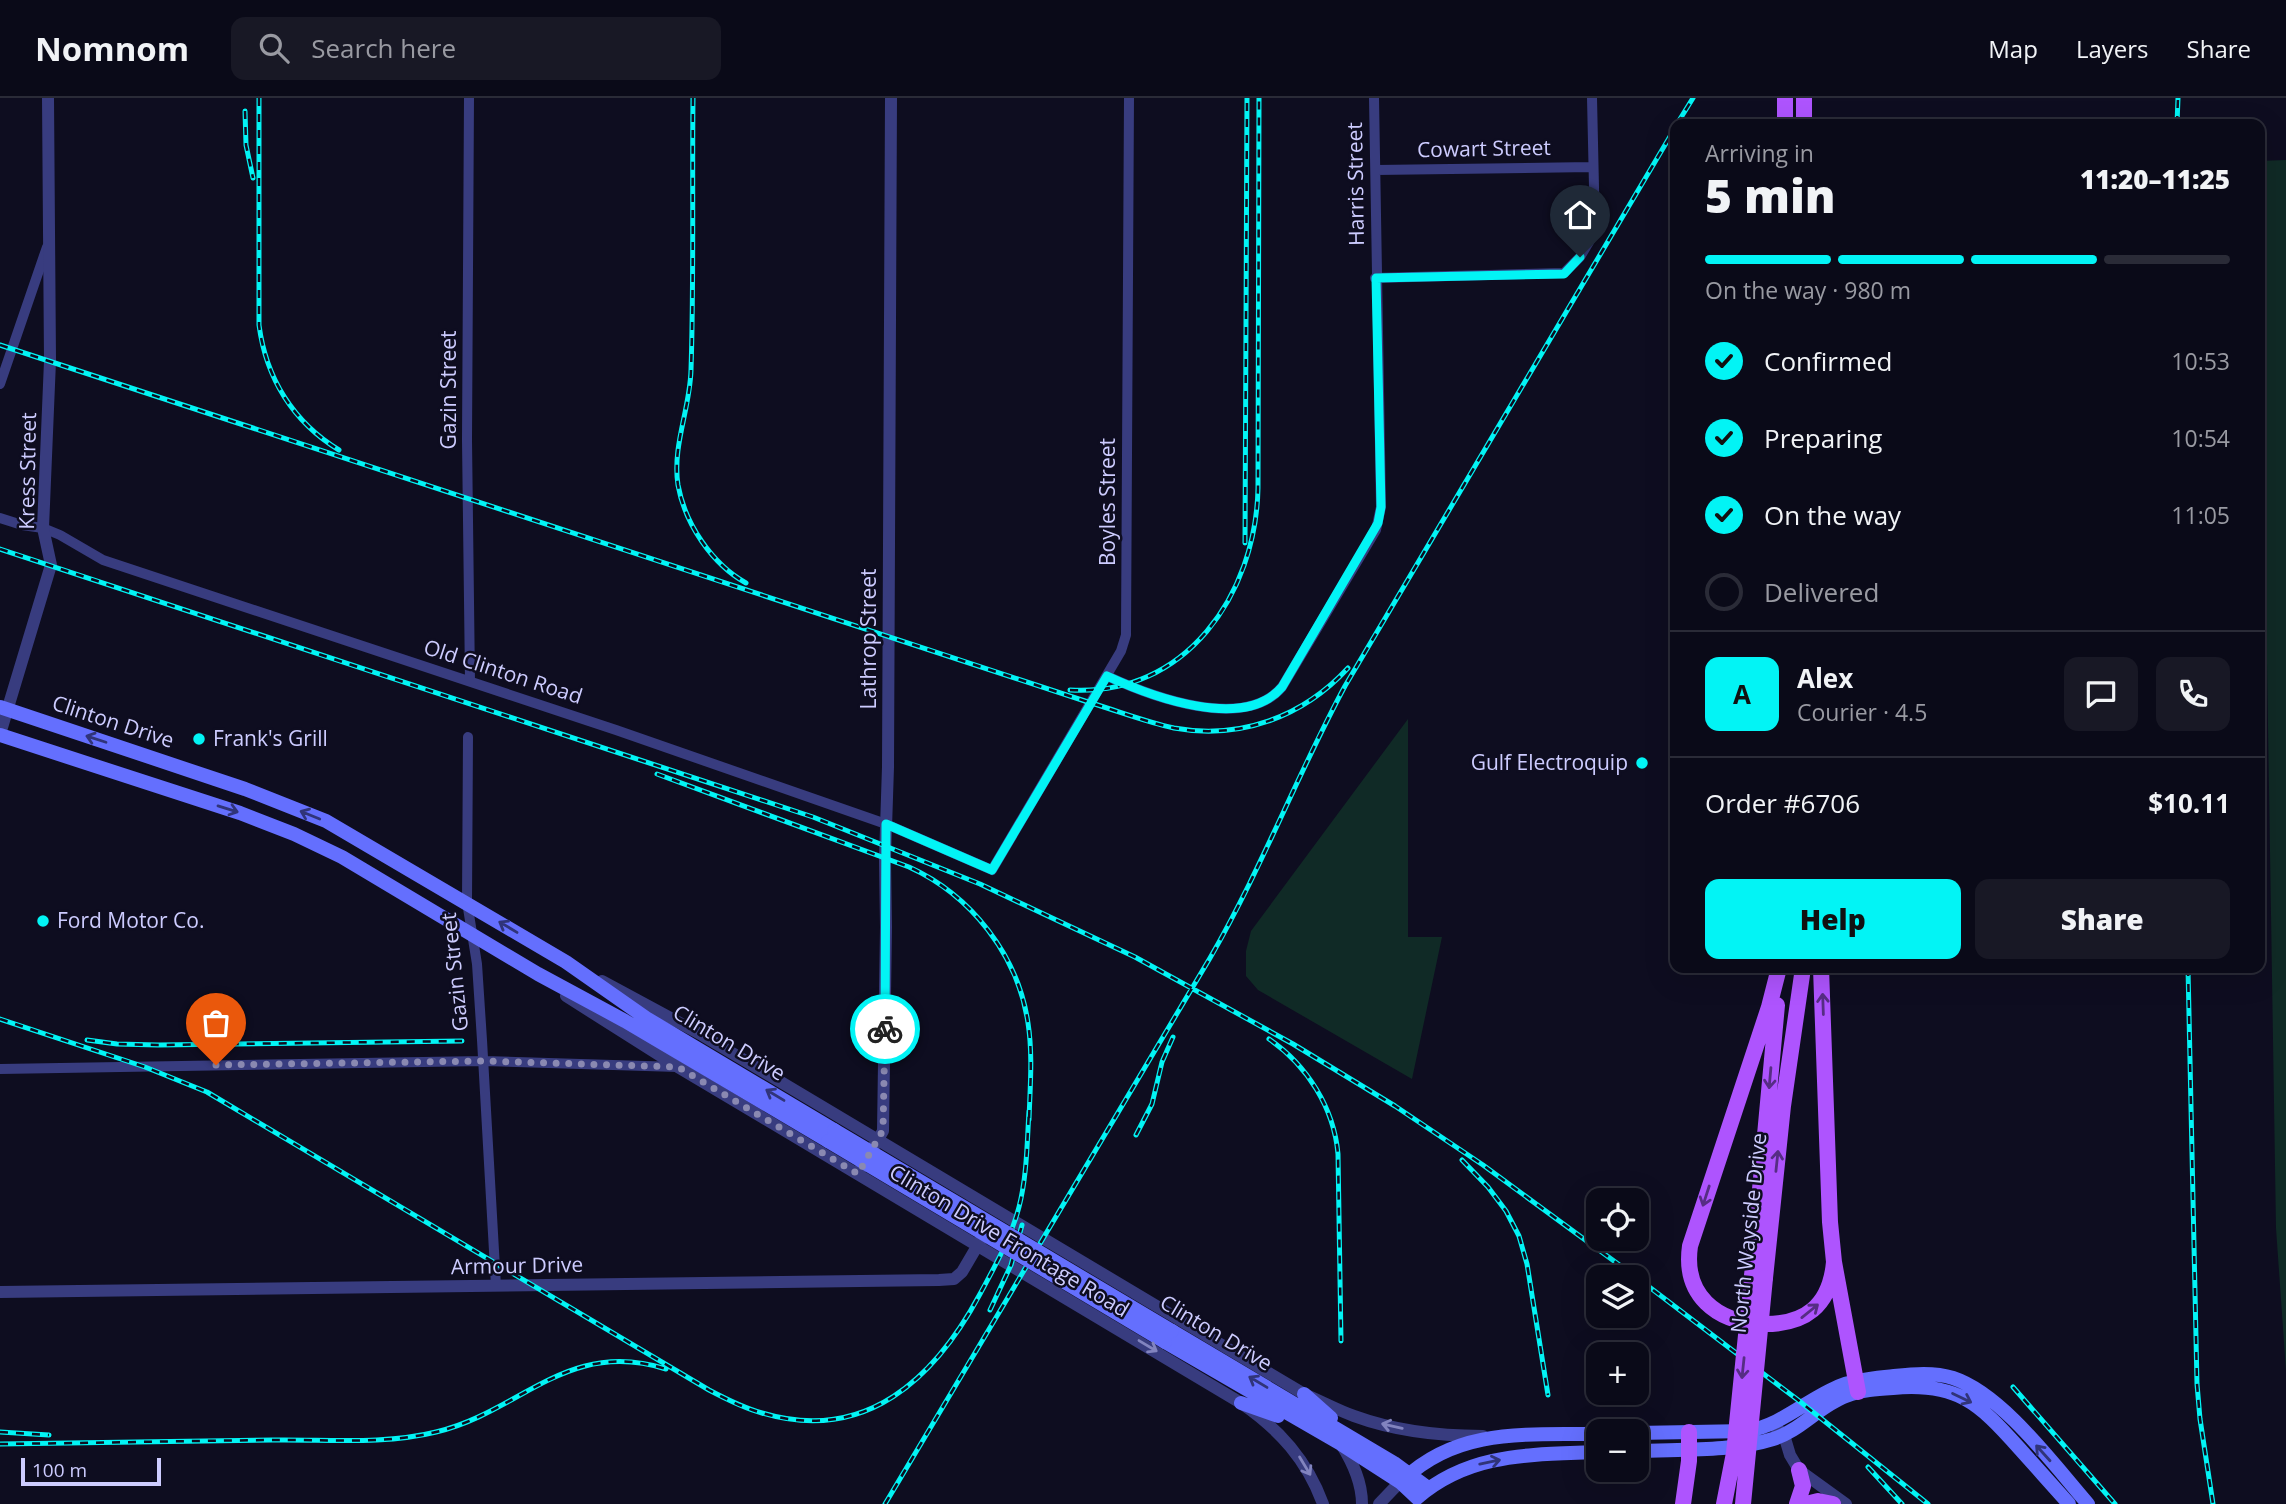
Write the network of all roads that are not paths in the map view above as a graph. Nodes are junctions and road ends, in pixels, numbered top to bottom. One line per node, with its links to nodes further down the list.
1 (48, 98): 13 (street, Kress Street)
2 (469, 98): 19 (street, Gazin Street)
3 (891, 98): 25 (street, Lathrop Street)
4 (1129, 98): 18 (street, Boyles Street)
5 (1374, 98): 12 (street, Harris Street)
6 (1592, 98): 11 (street)
7 (1785, 98): 9 (main road)
8 (1804, 98): 10 (main road)
9 (1785, 119)
10 (1804, 119)
11 (1592, 167): 12 (street, Cowart Street); 14 (street)
12 (1376, 170): 14 (street, Harris Street)
13 (49, 244): 15 (street, Kress Street); 17 (street, Kress Street)
14 (1376, 278): 18 (street, Harris Street)
15 (0, 384)
16 (0, 518): 17 (street, Old Clinton Road)
17 (43, 528): 19 (street, Old Clinton Road); 20 (street, Kress Street)
18 (1107, 676): 26 (street, Boyles Street)
19 (470, 681): 25 (street, Old Clinton Road)
20 (4, 708): 21 (street, Kress Street); 23 (main road, Clinton Drive, one-way to 20)
21 (0, 734): 24 (main road, Clinton Drive)
22 (468, 737): 27 (street, Gazin Street)
23 (191, 770): 24 (main road); 27 (main road, Clinton Drive, one-way to 23)
24 (182, 795): 28 (main road, Clinton Drive, one-way to 28)
25 (886, 824): 26 (street, Old Clinton Road); 39 (street, Lathrop Street)
26 (992, 870)
27 (467, 902): 28 (street, Gazin Street); 29 (main road, Clinton Drive, one-way to 27)
28 (472, 935): 34 (main road, Clinton Drive); 35 (street, Gazin Street)
29 (566, 962): 38 (main road, Clinton Drive, one-way to 29); 39 (street, Clinton Drive Frontage Road)
30 (1779, 973): 43 (main road, one-way to 43)
31 (1780, 973): 44 (main road, North Wayside Drive, one-way to 44)
32 (1802, 973): 44 (main road, North Wayside Drive, one-way to 32)
33 (1821, 973): 43 (main road, one-way to 33)
34 (538, 974): 36 (street, Clinton Drive Frontage Road); 38 (main road, Clinton Drive)
35 (484, 1061): 36 (street); 37 (street); 45 (street, Gazin Street)
36 (678, 1067): 40 (street, Clinton Drive Frontage Road)
37 (0, 1069)
38 (831, 1136): 47 (main road, Clinton Drive, bridge)
39 (877, 1141): 40 (street, Lathrop Street); 41 (street, Clinton Drive Frontage Road)
40 (858, 1174): 42 (street, Clinton Drive Frontage Road)
41 (998, 1212): 42 (street, Armour Drive); 49 (street, Clinton Drive Frontage Road)
42 (978, 1245): 45 (street, Armour Drive); 50 (street, Clinton Drive Frontage Road, one-way to 50)
43 (1834, 1262): 48 (main road)
44 (1758, 1277): 73 (main road, North Wayside Drive, one-way to 73, bridge); 74 (main road, North Wayside Drive, bridge)
45 (496, 1286): 46 (street, Armour Drive)
46 (0, 1292)
47 (1169, 1337): 52 (main road, Clinton Drive); 60 (main road, Clinton Drive, one-way to 47)
48 (1857, 1386): 51 (main road); 58 (main road); 79 (main road, one-way to 79); 80 (main road, one-way to 48)
49 (1304, 1394): 56 (street, Clinton Drive Frontage Road, one-way to 49); 60 (main road)
50 (1241, 1403): 52 (main road); 69 (street, Clinton Drive Frontage Road, one-way to 69)
51 (1772, 1424): 58 (street); 59 (main road)
52 (1319, 1431): 61 (main road, Clinton Drive)
53 (1649, 1433): 54 (main road)
54 (1663, 1433): 59 (main road); 62 (main road)
55 (1586, 1434): 57 (main road)
56 (1508, 1435): 57 (main road); 67 (main road)
57 (1527, 1435): 65 (main road)
58 (1784, 1435): 59 (main road); 66 (street)
59 (1689, 1440): 62 (main road); 72 (main road)
60 (1359, 1442): 67 (main road, Clinton Drive)
61 (1341, 1444): 67 (main road, Clinton Drive); 70 (street)
62 (1663, 1450): 63 (main road)
63 (1649, 1451)
64 (1586, 1453): 65 (main road, Clinton Drive)
65 (1528, 1456): 68 (main road, Clinton Drive, one-way to 65)
66 (1799, 1470): 75 (main road); 78 (street)
67 (1405, 1478): 68 (main road, Clinton Drive); 71 (street)
68 (1419, 1497)
69 (1323, 1504)
70 (1362, 1504)
71 (1379, 1504)
72 (1683, 1504)
73 (1726, 1504)
74 (1743, 1504)
75 (1797, 1504)
76 (1806, 1504): 77 (main road)
77 (1833, 1504)
78 (1846, 1504)
79 (2068, 1504)
80 (2088, 1504)

